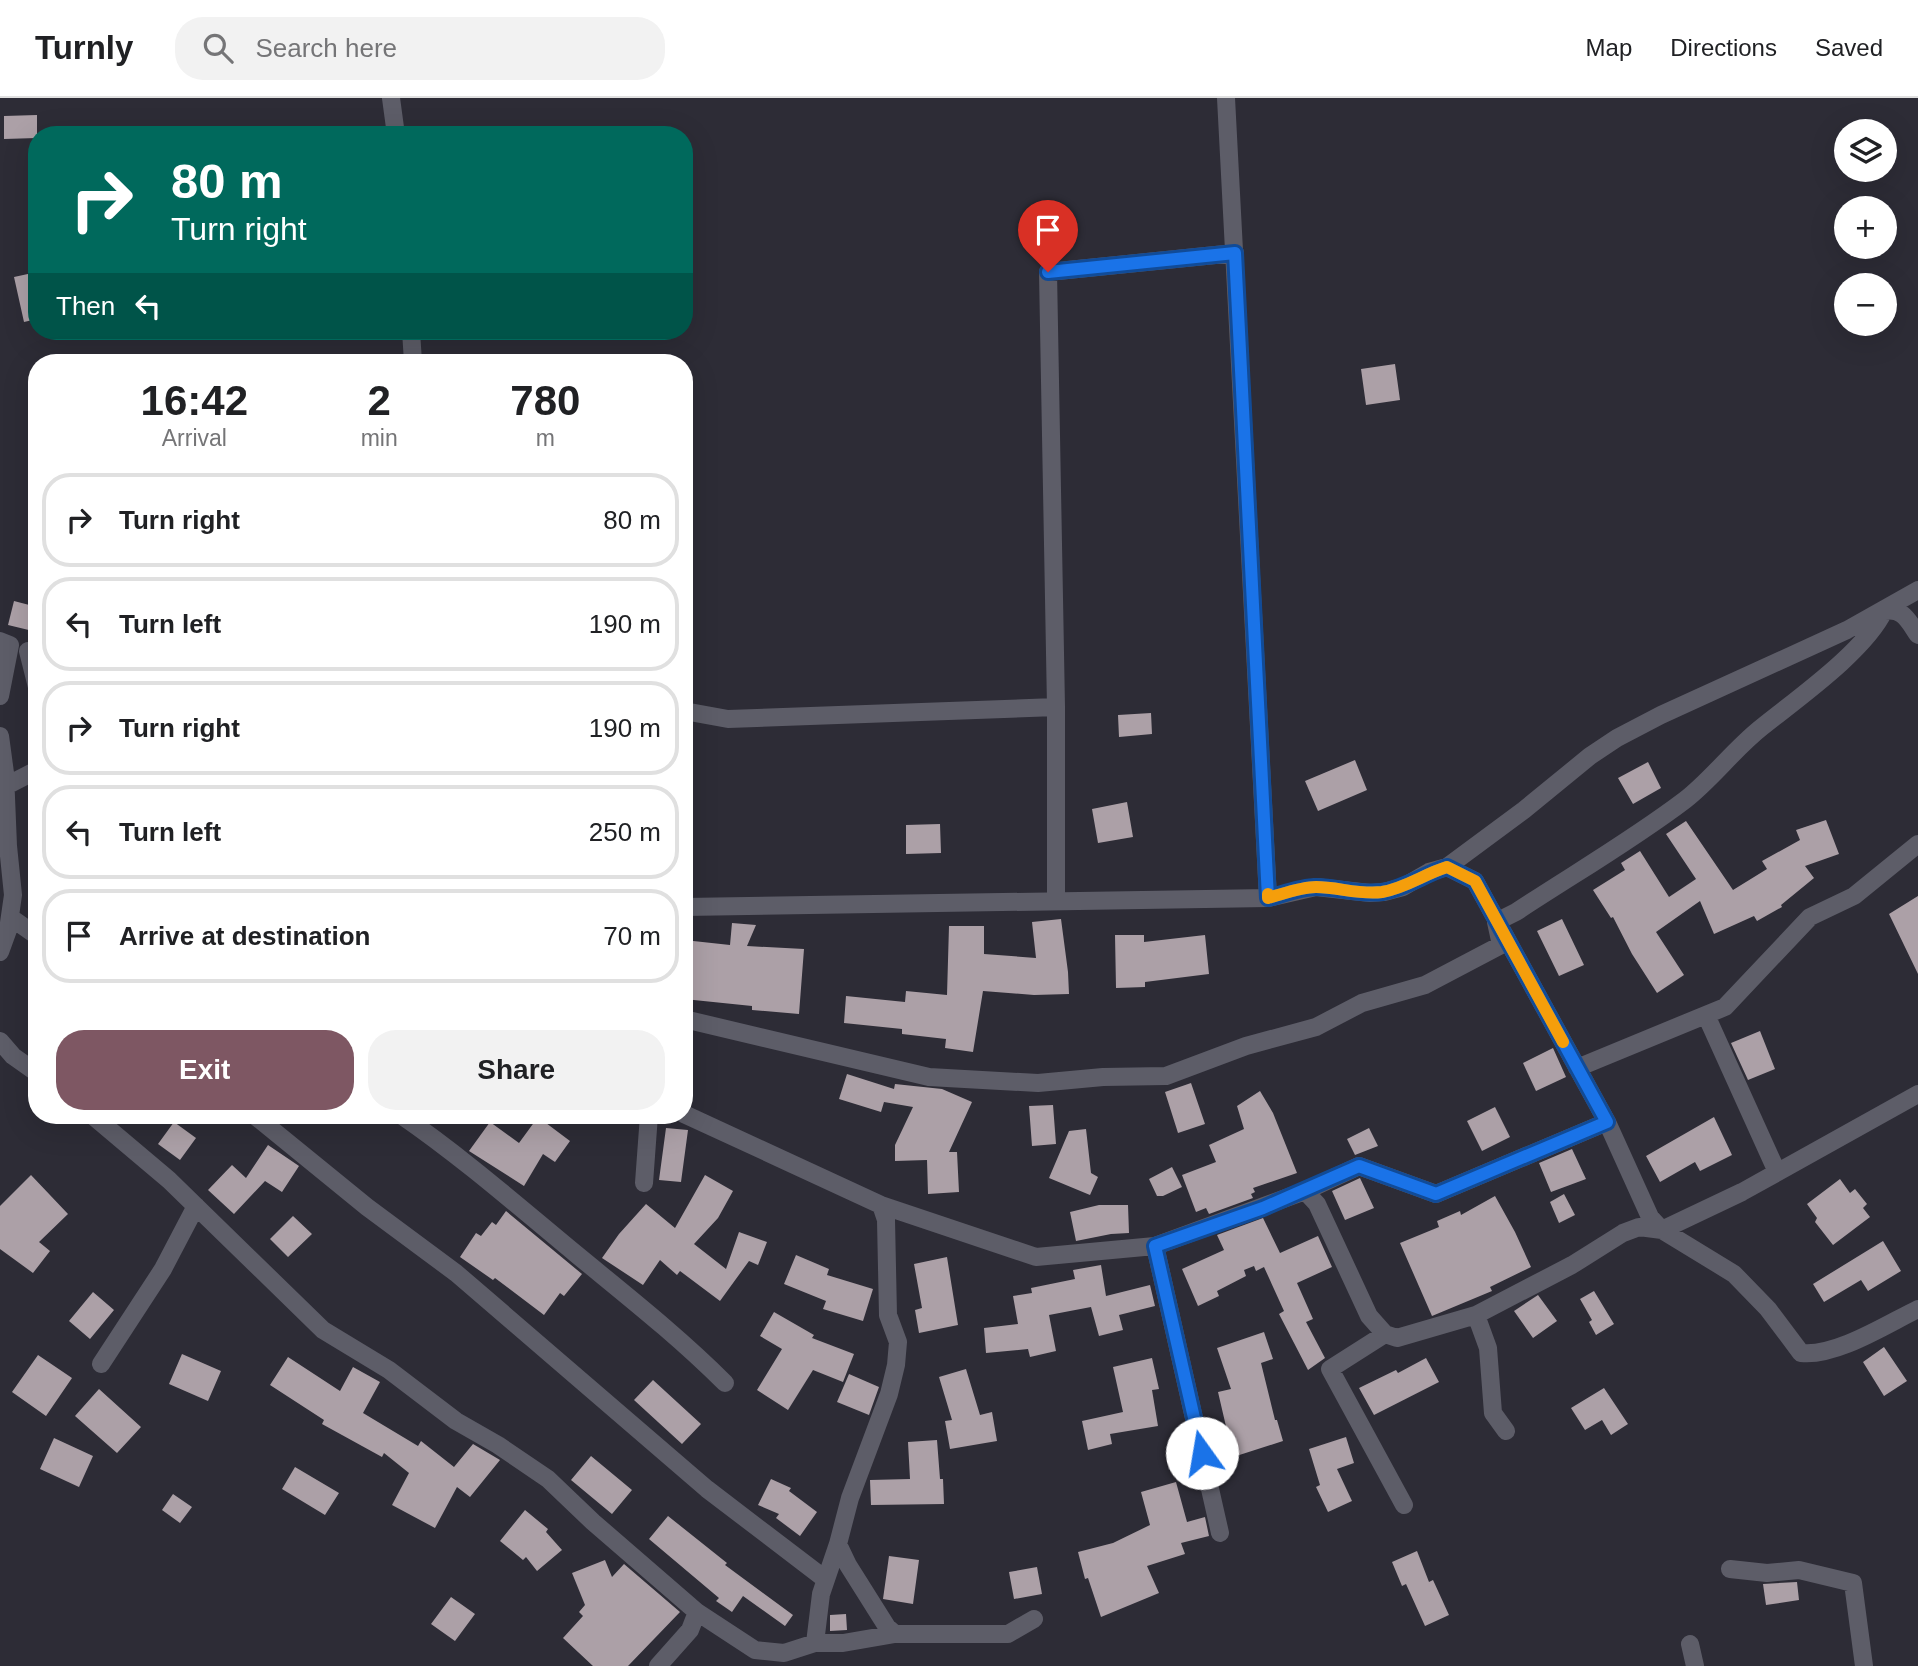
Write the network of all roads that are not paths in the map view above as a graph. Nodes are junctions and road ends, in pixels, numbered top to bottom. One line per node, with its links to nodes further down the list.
1 (391, 98): 3 (street)
2 (1226, 98): 4 (street)
3 (395, 126)
4 (1235, 253): 11 (street); 18 (street)
5 (1918, 590): 6 (street)
6 (1885, 611): 7 (street); 17 (street); 22 (street)
7 (1918, 635)
8 (5, 643): 9 (street); 10 (street)
9 (28, 652)
10 (0, 696)
11 (1056, 707): 12 (street); 19 (street)
12 (693, 713)
13 (0, 736): 15 (street)
14 (28, 772): 15 (street)
15 (4, 777): 21 (street)
16 (1918, 844): 25 (street)
17 (1447, 867): 18 (street); 22 (street)
18 (1268, 898): 19 (street)
19 (1056, 901): 20 (street)
20 (693, 907)
21 (10, 917): 23 (street); 24 (street)
22 (1496, 922): 26 (street); 29 (street)
23 (28, 930)
24 (0, 953)
25 (1706, 1015): 29 (street); 37 (street)
26 (693, 1022)
27 (0, 1041): 28 (street)
28 (28, 1066)
29 (1577, 1068): 32 (street)
30 (1918, 1094): 37 (street)
31 (693, 1118): 40 (street)
32 (1607, 1122): 39 (street); 42 (street)
33 (103, 1124): 41 (street)
34 (265, 1124): 54 (street)
35 (413, 1124): 48 (street)
36 (648, 1124): 38 (street)
37 (1777, 1172): 42 (street)
38 (644, 1183)
39 (1305, 1191): 43 (street); 46 (street)
40 (881, 1205): 43 (street); 52 (street)
41 (196, 1206): 47 (street); 55 (street)
42 (1662, 1230): 44 (street); 45 (street)
43 (1155, 1246): 51 (street)
44 (1918, 1309)
45 (1476, 1315): 46 (street); 49 (street)
46 (1385, 1334): 50 (street)
47 (101, 1364)
48 (725, 1383)
49 (1506, 1431)
50 (1404, 1505)
51 (1220, 1533)
52 (838, 1544): 54 (street); 57 (street)
53 (1730, 1569): 62 (street)
54 (825, 1579): 58 (street)
55 (697, 1612): 58 (street); 60 (street)
56 (1034, 1619): 57 (street)
57 (894, 1633): 58 (street)
58 (815, 1643)
59 (1690, 1644): 61 (street)
60 (658, 1666)
61 (1696, 1666)
62 (1864, 1666)

